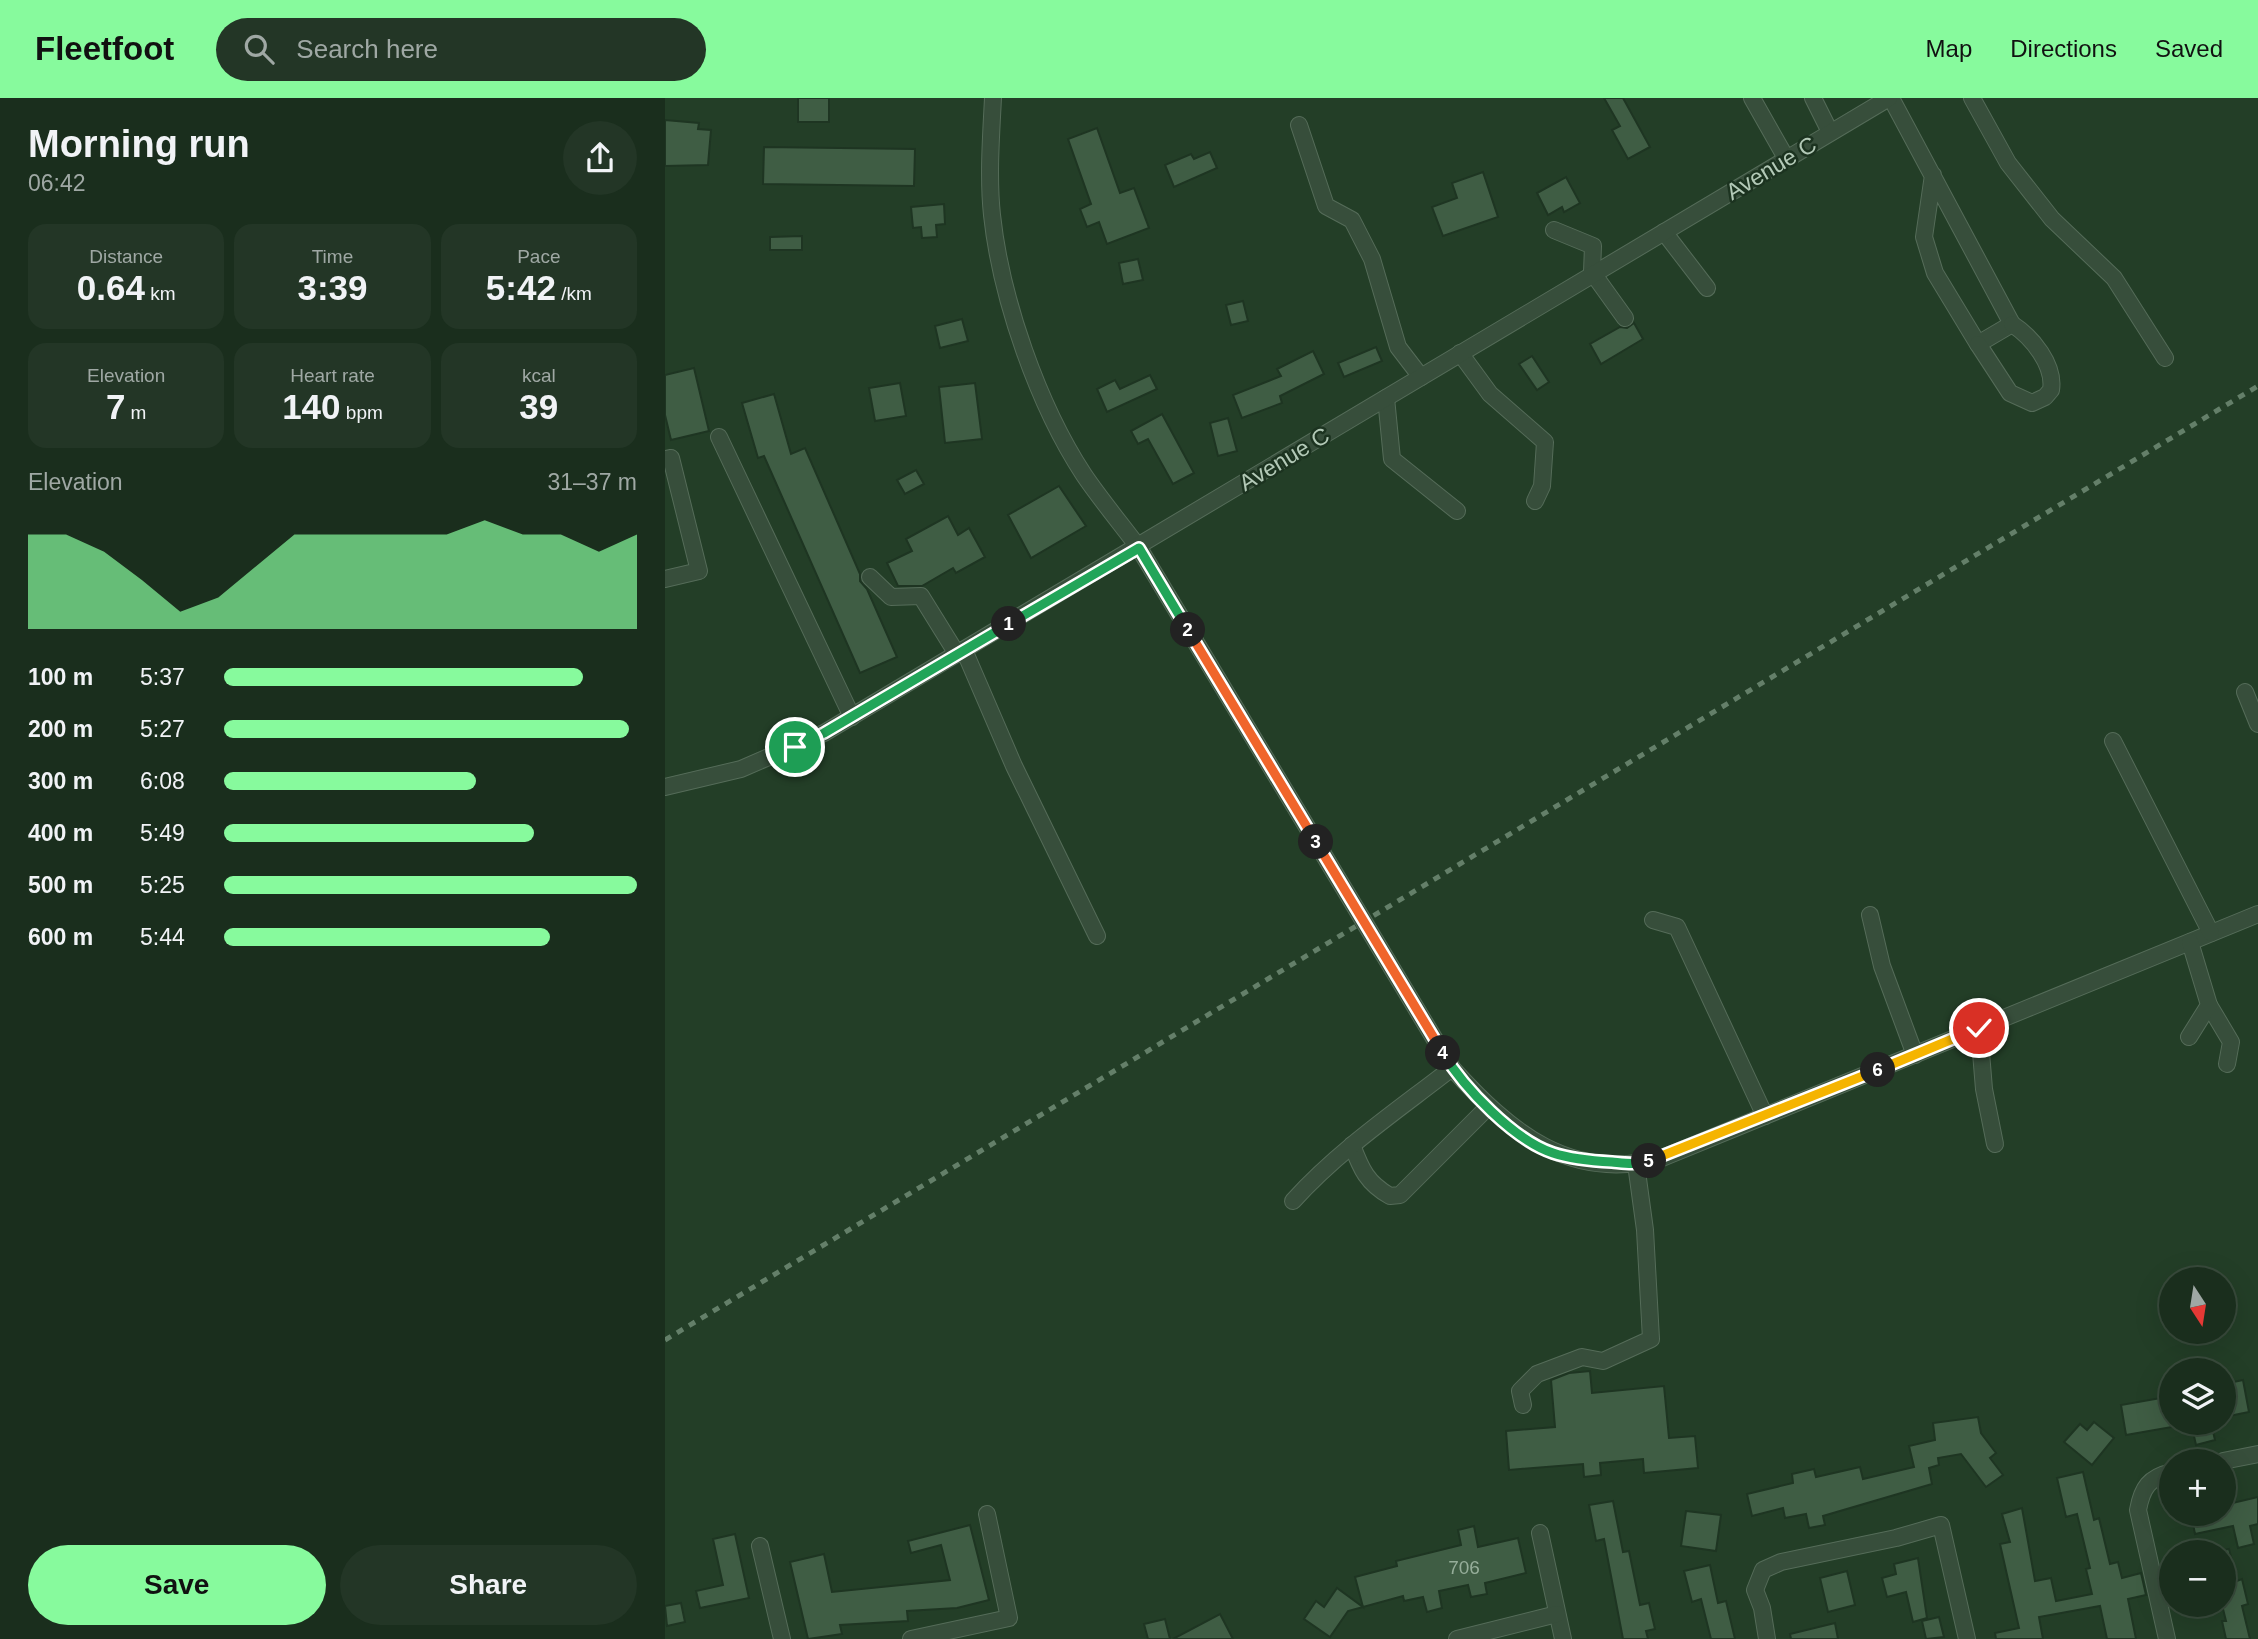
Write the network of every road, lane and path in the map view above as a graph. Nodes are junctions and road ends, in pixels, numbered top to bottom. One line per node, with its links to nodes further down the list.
1 (993, 98): 25 (street)
2 (1752, 98): 8 (street)
3 (1814, 98): 7 (street)
4 (1890, 98): 7 (street, Avenue C); 9 (street)
5 (1972, 98): 18 (street)
6 (1299, 125): 19 (street)
7 (1830, 132): 8 (street, Avenue C)
8 (1786, 158): 11 (street, Avenue C)
9 (1933, 175): 15 (street); 16 (street)
10 (1554, 230): 12 (street)
11 (1664, 232): 12 (street, Avenue C); 13 (street)
12 (1594, 274): 14 (street); 17 (street, Avenue C)
13 (1707, 288)
14 (1625, 318)
15 (2012, 324): 16 (street); 16 (street)
16 (1978, 344)
17 (1460, 353): 19 (street, Avenue C); 23 (street)
18 (2165, 358)
19 (1421, 377): 20 (street, Avenue C)
20 (1386, 398): 24 (street); 25 (street, Avenue C)
21 (719, 437): 30 (street)
22 (665, 459): 27 (street)
23 (1535, 501)
24 (1457, 511)
25 (1139, 548): 28 (street, Avenue C); 45 (street)
26 (870, 577): 28 (street)
27 (665, 579)
28 (960, 652): 30 (street, Avenue C); 38 (street)
29 (2245, 692): 31 (street)
30 (852, 716): 33 (street, Avenue C)
31 (2258, 724)
32 (2113, 741): 37 (street)
33 (665, 787)
34 (2258, 914): 37 (street)
35 (1870, 915): 43 (street)
36 (1653, 920): 47 (street)
37 (2211, 933): 39 (street)
38 (1097, 936)
39 (2190, 942): 40 (street); 41 (street)
40 (2209, 1006): 42 (street); 44 (street)
41 (1979, 1028): 43 (street); 48 (street)
42 (2189, 1037)
43 (1915, 1055): 47 (street)
44 (2227, 1064)
45 (1453, 1068): 46 (street); 49 (street)
46 (1488, 1107): 49 (street); 50 (street)
47 (1765, 1116): 50 (street)
48 (1995, 1144)
49 (1352, 1145): 51 (street)
50 (1636, 1164): 52 (street)
51 (1293, 1201)
52 (1523, 1405)
53 (2258, 1454): 54 (street)
54 (2236, 1458)
55 (2159, 1478): 66 (street)
56 (987, 1514): 61 (street)
57 (1541, 1533): 59 (street)
58 (760, 1546): 60 (street)
59 (1557, 1615): 62 (street); 63 (street)
60 (782, 1639)
61 (911, 1639)
62 (1457, 1639)
63 (1563, 1639)
64 (1767, 1639): 65 (street)
65 (1967, 1639)
66 (2167, 1639)

